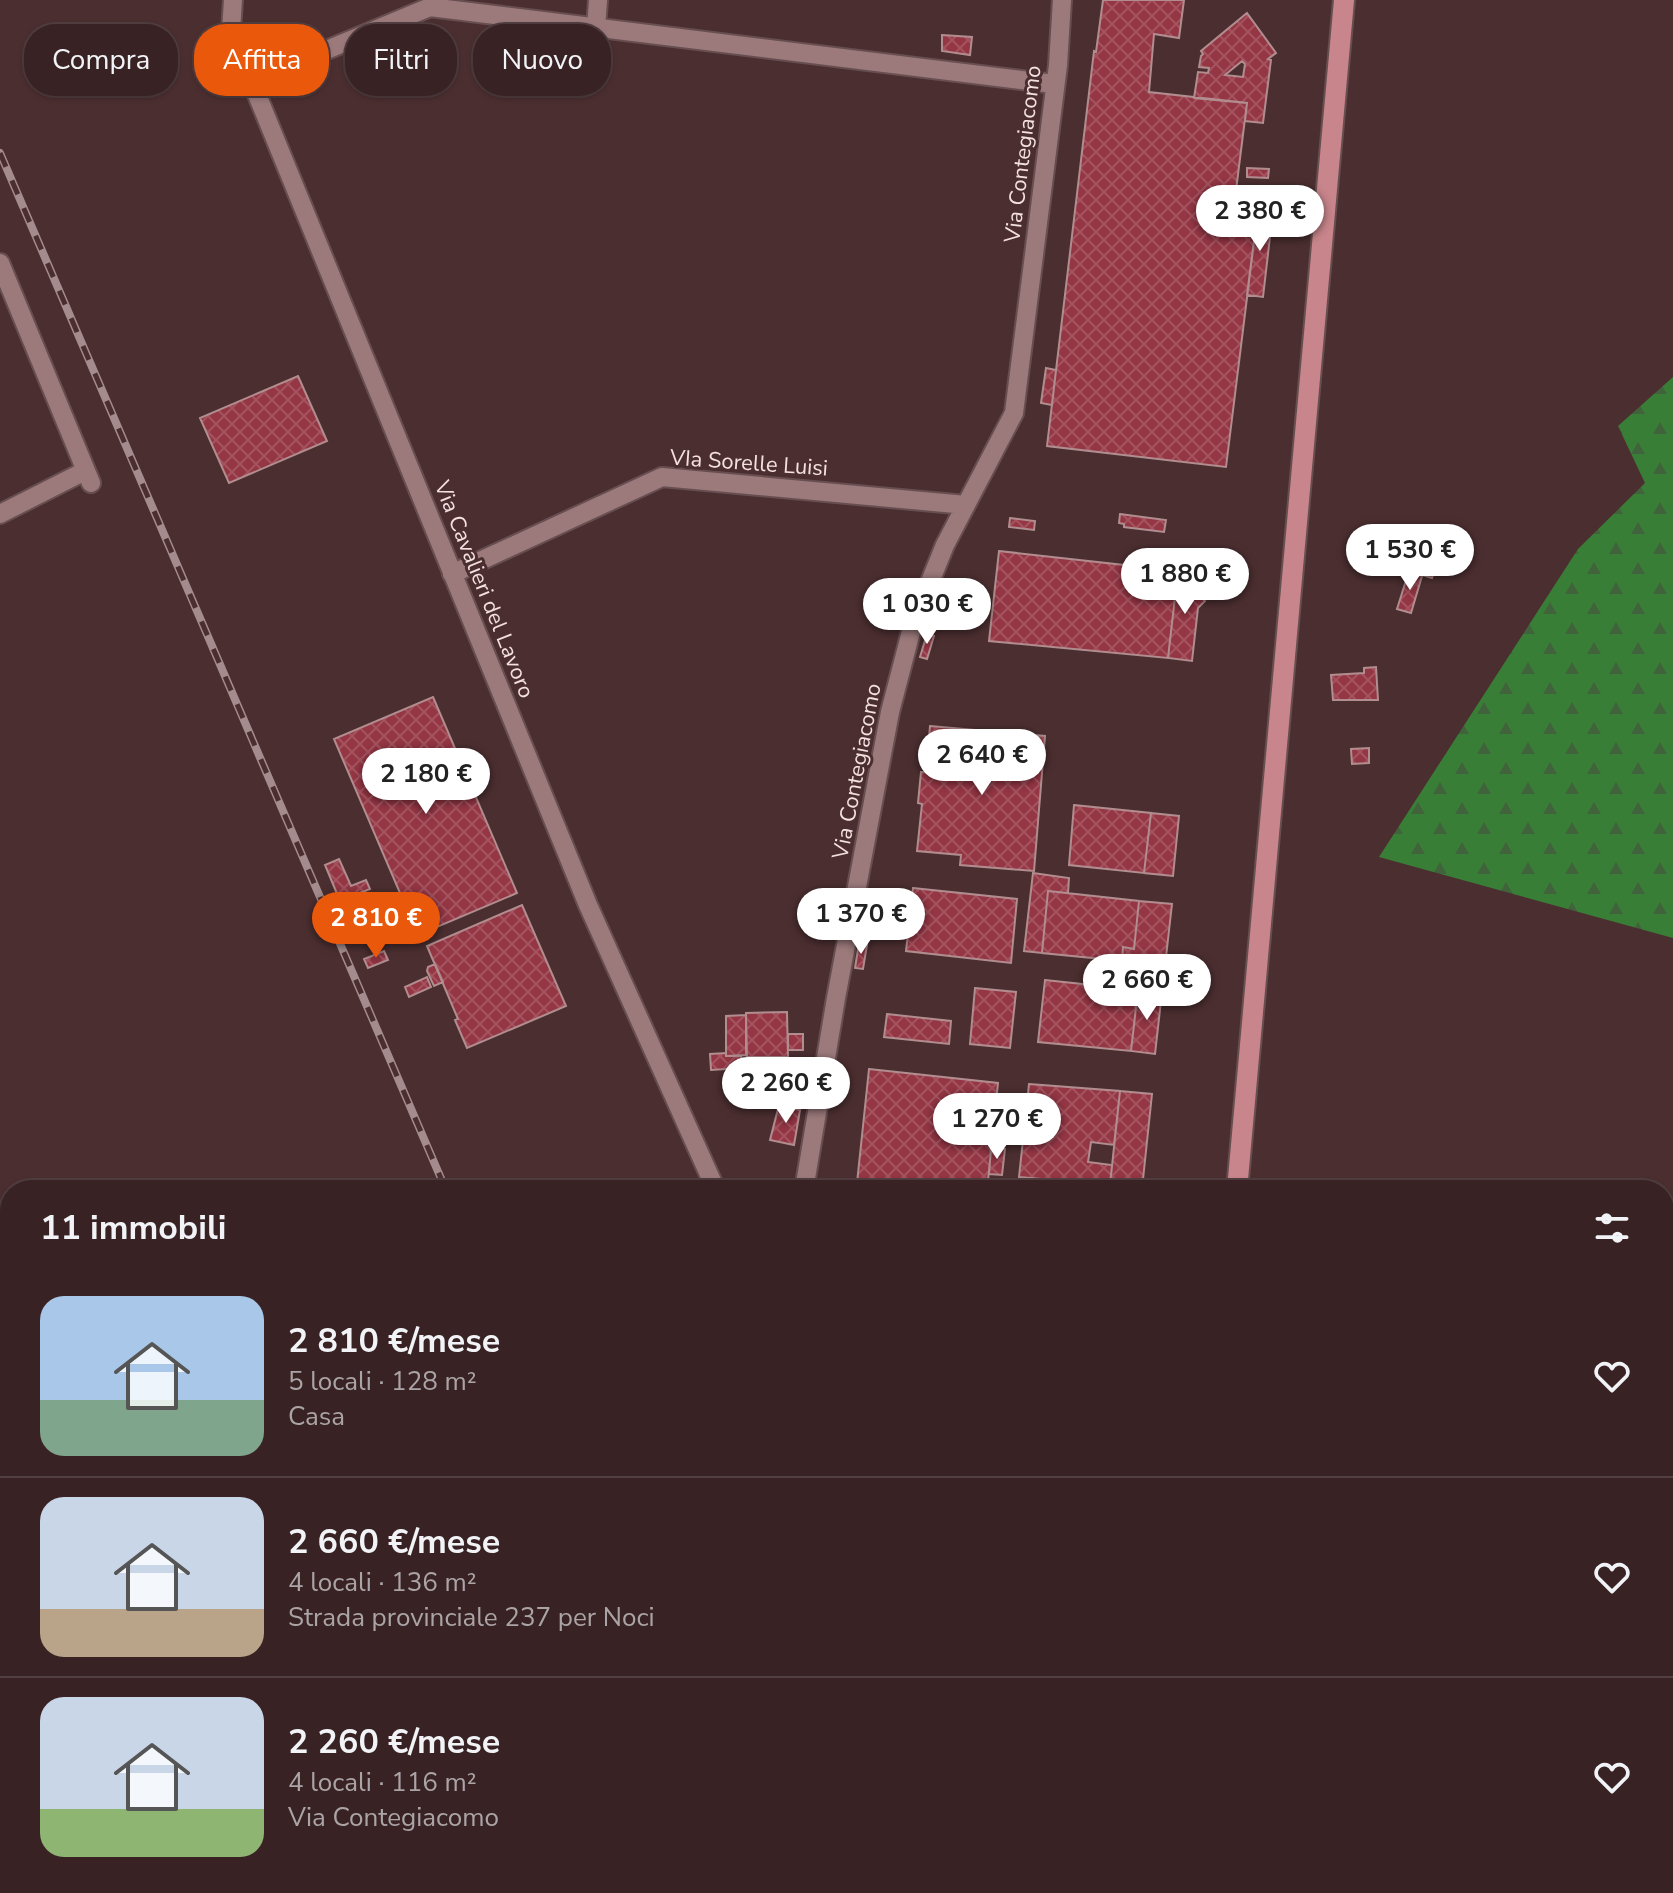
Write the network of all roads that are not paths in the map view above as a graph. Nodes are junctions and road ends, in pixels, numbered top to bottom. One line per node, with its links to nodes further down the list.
1 (233, 0): 5 (street, Via Cavalieri del Lavoro)
2 (598, 0): 7 (street)
3 (1062, 0): 10 (street, Via Contegiacomo)
4 (1344, 0): 18 (main road)
5 (231, 24)
6 (564, 24): 9 (street)
7 (596, 24)
8 (611, 30): 10 (street)
9 (329, 49)
10 (1054, 84): 13 (street, Via Contegiacomo)
11 (258, 96): 15 (street, Via Cavalieri del Lavoro)
12 (0, 263): 14 (street)
13 (966, 505): 15 (street, VIa Sorelle Luisi); 17 (street, Via Contegiacomo)
14 (0, 514)
15 (452, 574): 16 (street, Via Cavalieri del Lavoro)
16 (712, 1180)
17 (806, 1180)
18 (1238, 1180)

